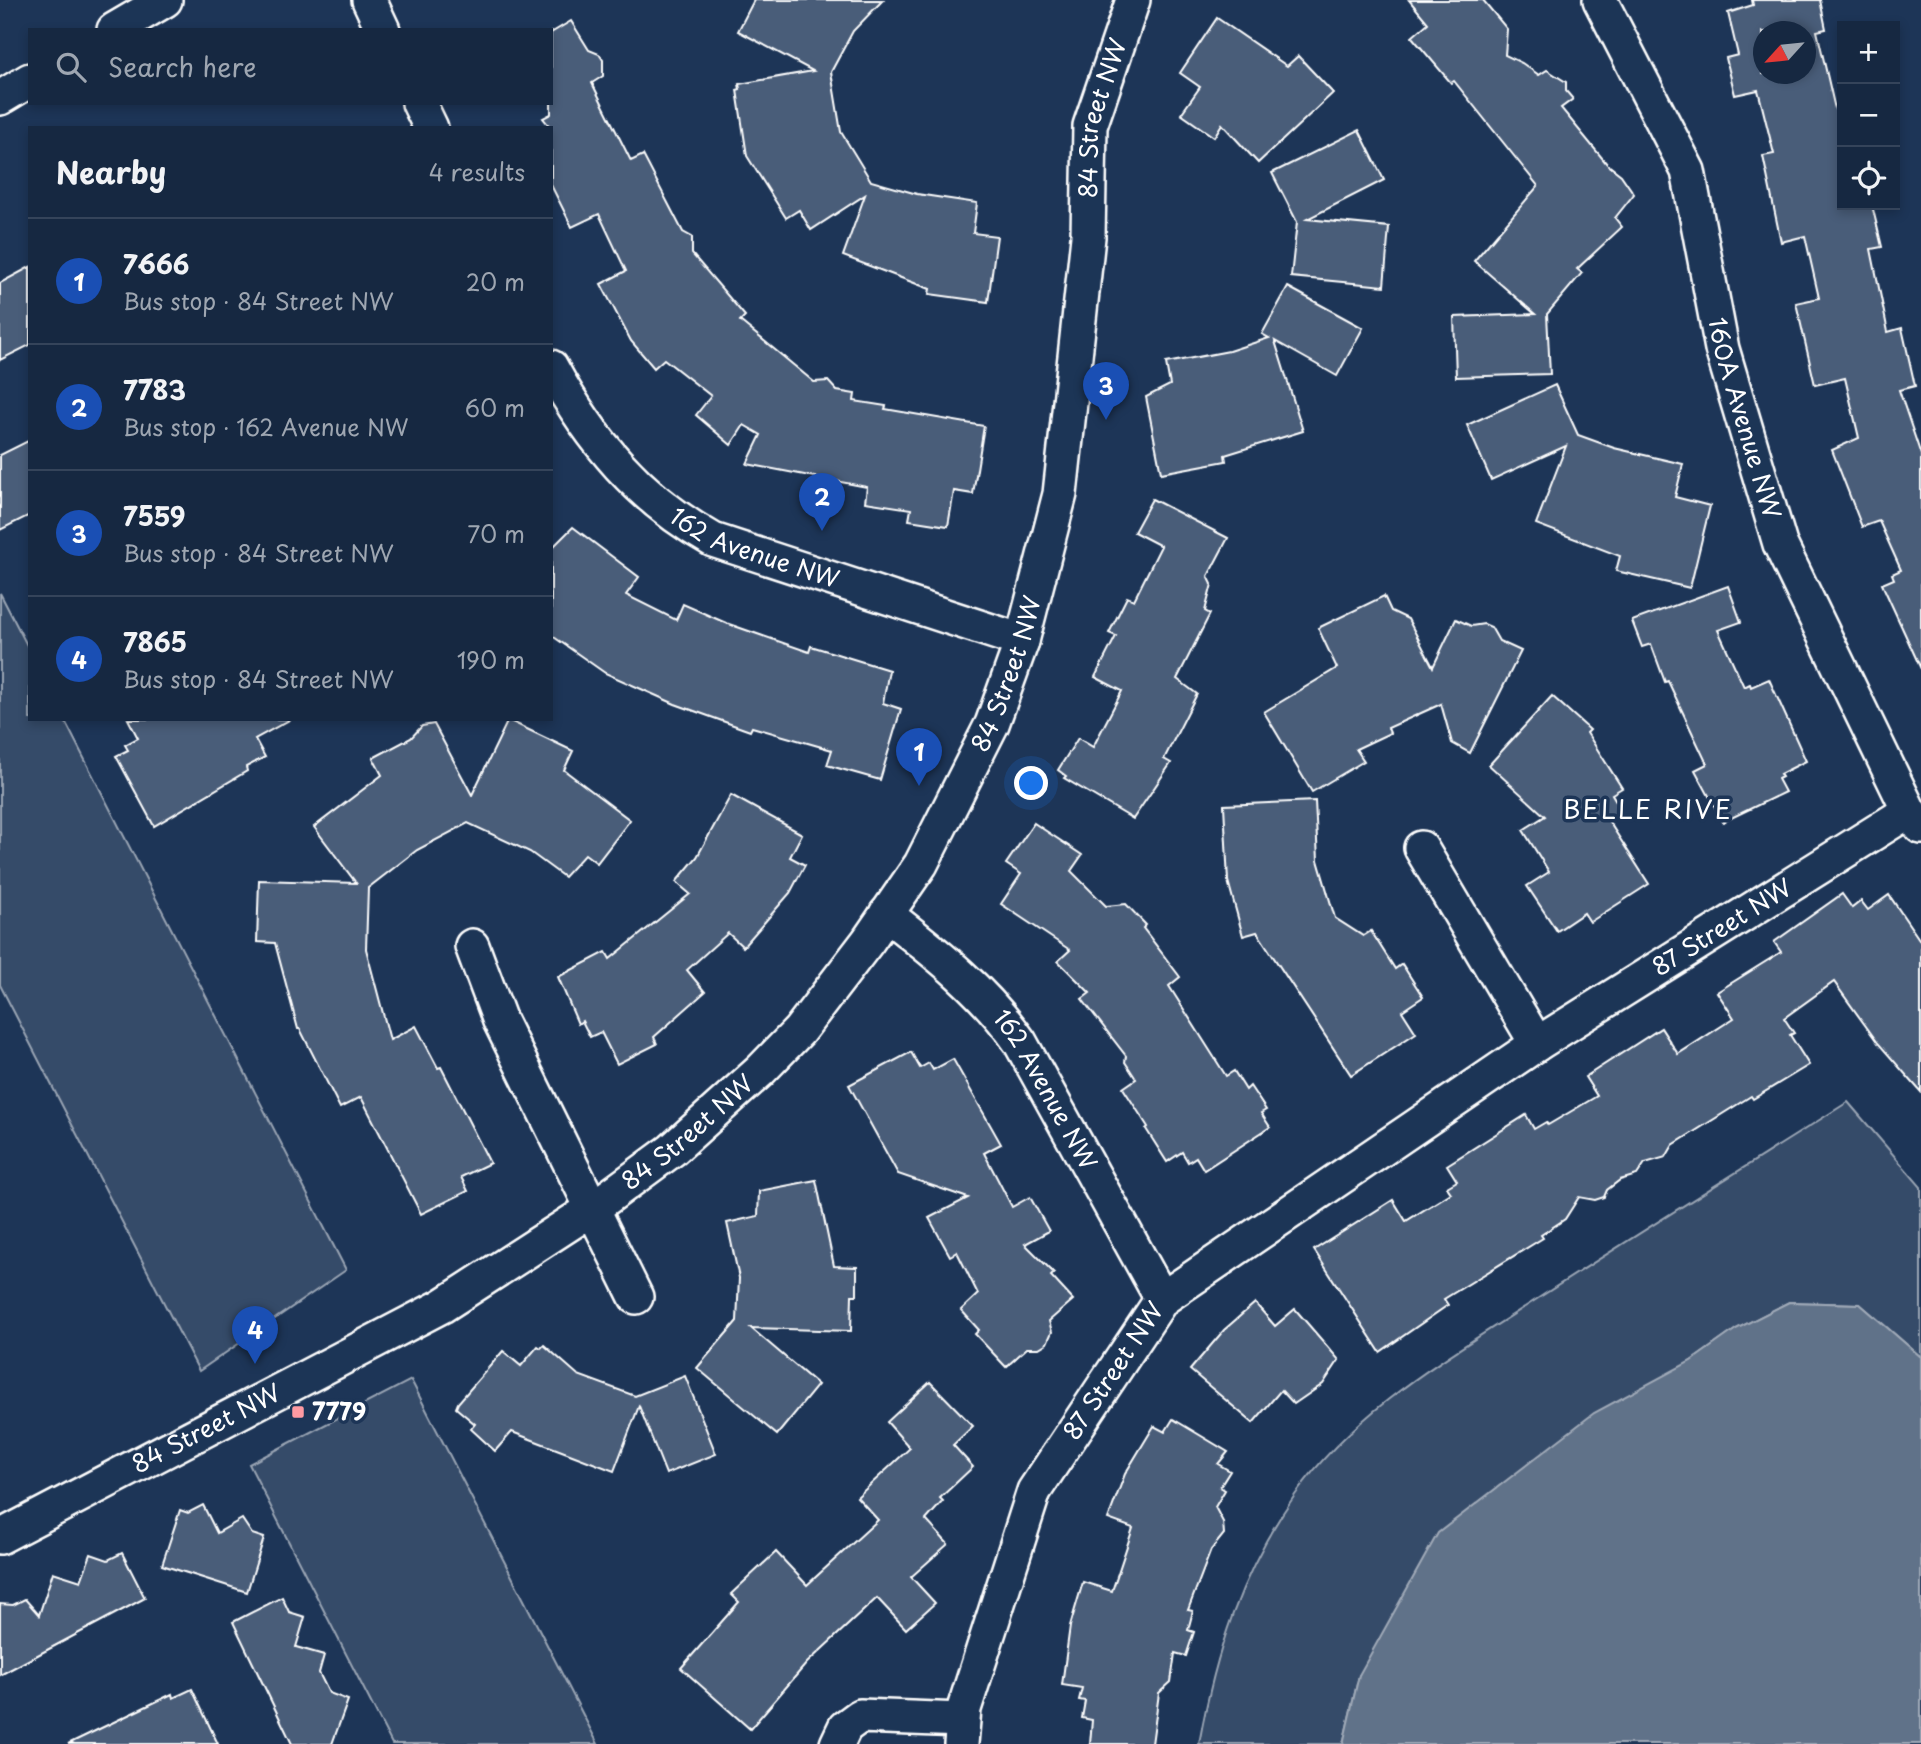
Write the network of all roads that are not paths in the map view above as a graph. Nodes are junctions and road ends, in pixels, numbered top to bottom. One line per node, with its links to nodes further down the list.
1 (165, 0): 5 (street)
2 (369, 0): 6 (street)
3 (1133, 0): 12 (street, 84 Street NW)
4 (1600, 0): 13 (street, 160A Avenue NW)
5 (117, 28)
6 (382, 28)
7 (28, 81): 8 (street)
8 (0, 98)
9 (420, 105): 10 (street)
10 (431, 126)
11 (553, 372): 12 (street, 162 Avenue NW)
12 (1022, 641): 15 (street, 84 Street NW)
13 (1915, 819): 17 (street, 87 Street NW)
14 (1421, 848): 17 (street)
15 (886, 914): 18 (street, 84 Street NW); 20 (street, 162 Avenue NW)
16 (471, 946): 18 (street)
17 (1537, 1044): 20 (street, 87 Street NW)
18 (592, 1209): 19 (street); 21 (street, 84 Street NW)
19 (636, 1297)
20 (1162, 1299): 22 (street, 87 Street NW)
21 (0, 1537)
22 (963, 1725): 23 (street)
23 (837, 1744)

